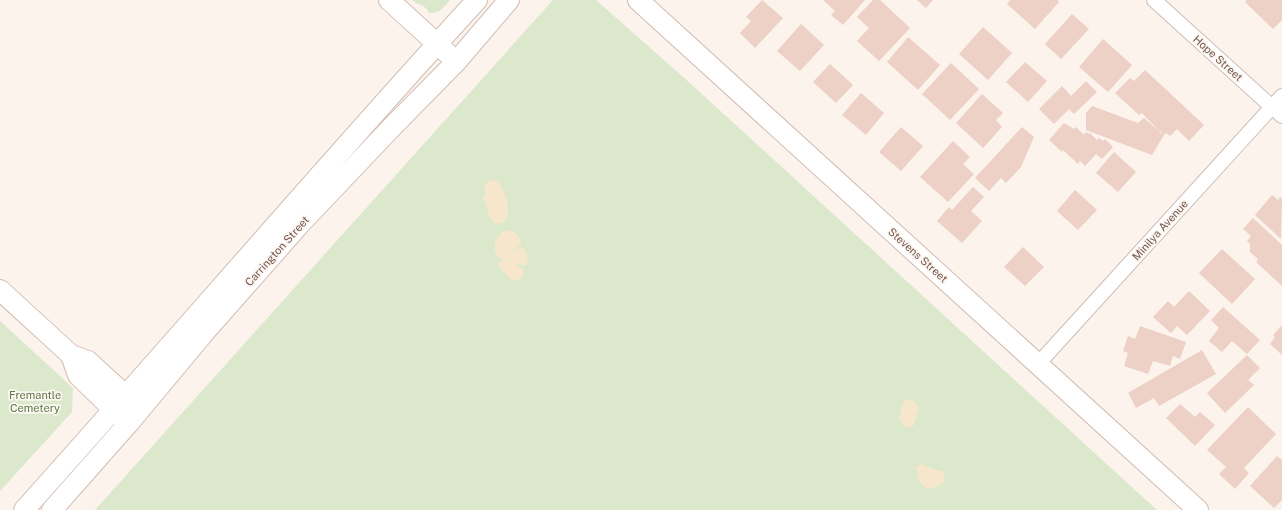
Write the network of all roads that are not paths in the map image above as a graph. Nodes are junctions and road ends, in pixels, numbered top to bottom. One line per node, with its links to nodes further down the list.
1 (389, 0): 6 (main road)
2 (477, 0): 6 (main road, Carrington Street)
3 (509, 0): 7 (main road, Carrington Street)
4 (638, 0): 11 (main road, Stevens Street)
5 (1154, 0): 9 (street, Hope Street)
6 (437, 44): 7 (main road); 12 (main road, Carrington Street)
7 (456, 62): 13 (main road, Carrington Street)
8 (1282, 96): 9 (street, Minilya Avenue)
9 (1277, 112): 11 (street, Minilya Avenue)
10 (0, 290): 12 (main road)
11 (1038, 364): 17 (main road, Stevens Street)
12 (120, 403): 13 (main road); 14 (main road); 15 (main road, Carrington Street)
13 (141, 409): 14 (main road, Carrington Street)
14 (128, 424): 16 (main road, Carrington Street)
15 (24, 510)
16 (52, 510)
17 (1198, 510)

